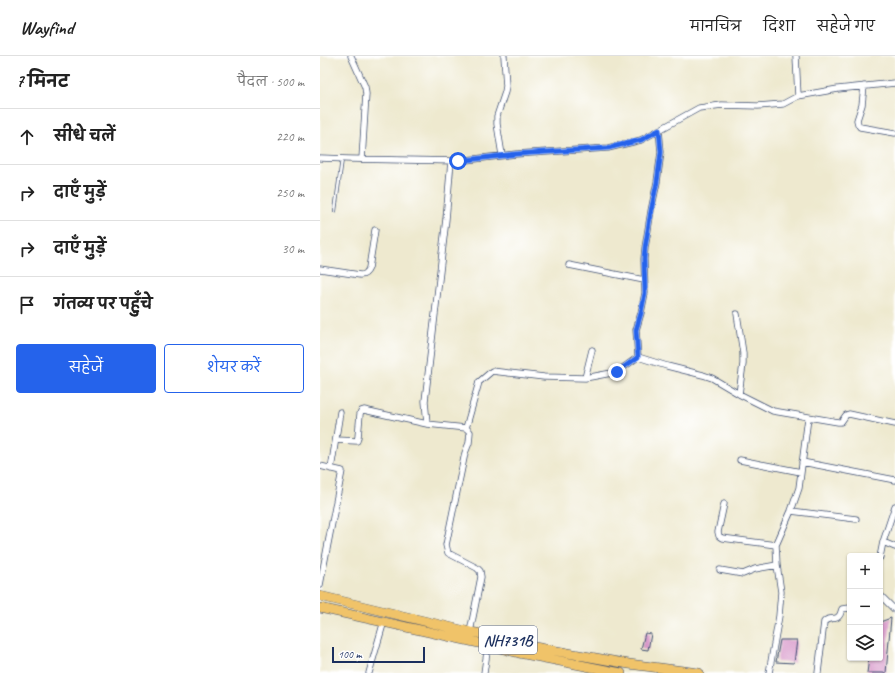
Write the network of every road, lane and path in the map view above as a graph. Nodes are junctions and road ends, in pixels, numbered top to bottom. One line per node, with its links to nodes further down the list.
1 (351, 56): 12 (street)
2 (504, 56): 9 (street)
3 (796, 56): 6 (street)
4 (895, 83): 5 (street)
5 (864, 86): 6 (street); 8 (street)
6 (798, 96): 7 (street)
7 (659, 130): 9 (street); 18 (street)
8 (895, 133)
9 (502, 155): 13 (street)
10 (320, 158): 11 (street)
11 (342, 159): 12 (street); 14 (lane)
12 (362, 159): 13 (street)
13 (451, 161): 26 (street)
14 (335, 211)
15 (376, 230): 17 (street)
16 (569, 265): 18 (street)
17 (320, 269)
18 (644, 280): 21 (street)
19 (737, 314): 23 (street)
20 (592, 350): 22 (street)
21 (638, 357): 22 (street); 23 (street)
22 (585, 378): 28 (street)
23 (739, 394): 25 (street)
24 (340, 412): 29 (street)
25 (808, 418): 27 (street); 31 (street)
26 (426, 424): 28 (street); 29 (street)
27 (895, 424)
28 (466, 428): 54 (street)
29 (336, 440): 33 (street)
30 (740, 460): 34 (street)
31 (802, 462): 34 (street); 35 (street)
32 (320, 466): 33 (street)
33 (331, 469): 47 (street)
34 (801, 472): 38 (street)
35 (895, 480)
36 (724, 504): 42 (street)
37 (895, 506): 39 (street)
38 (792, 511): 40 (street); 42 (street)
39 (894, 513): 41 (street)
40 (856, 519)
41 (883, 542): 43 (street); 44 (street)
42 (776, 545): 45 (street)
43 (895, 547)
44 (881, 553)
45 (776, 565): 46 (street); 60 (street)
46 (720, 570)
47 (320, 585)
48 (320, 596): 54 (highway, NH731B)
49 (883, 598): 52 (street)
50 (320, 608): 53 (highway)
51 (847, 608): 61 (street)
52 (895, 610)
53 (384, 621): 55 (highway); 56 (street)
54 (470, 632): 59 (highway, NH731B)
55 (488, 645): 57 (street); 58 (highway)
56 (370, 673)
57 (484, 673)
58 (621, 673)
59 (698, 673)
60 (769, 673)
61 (818, 673)

